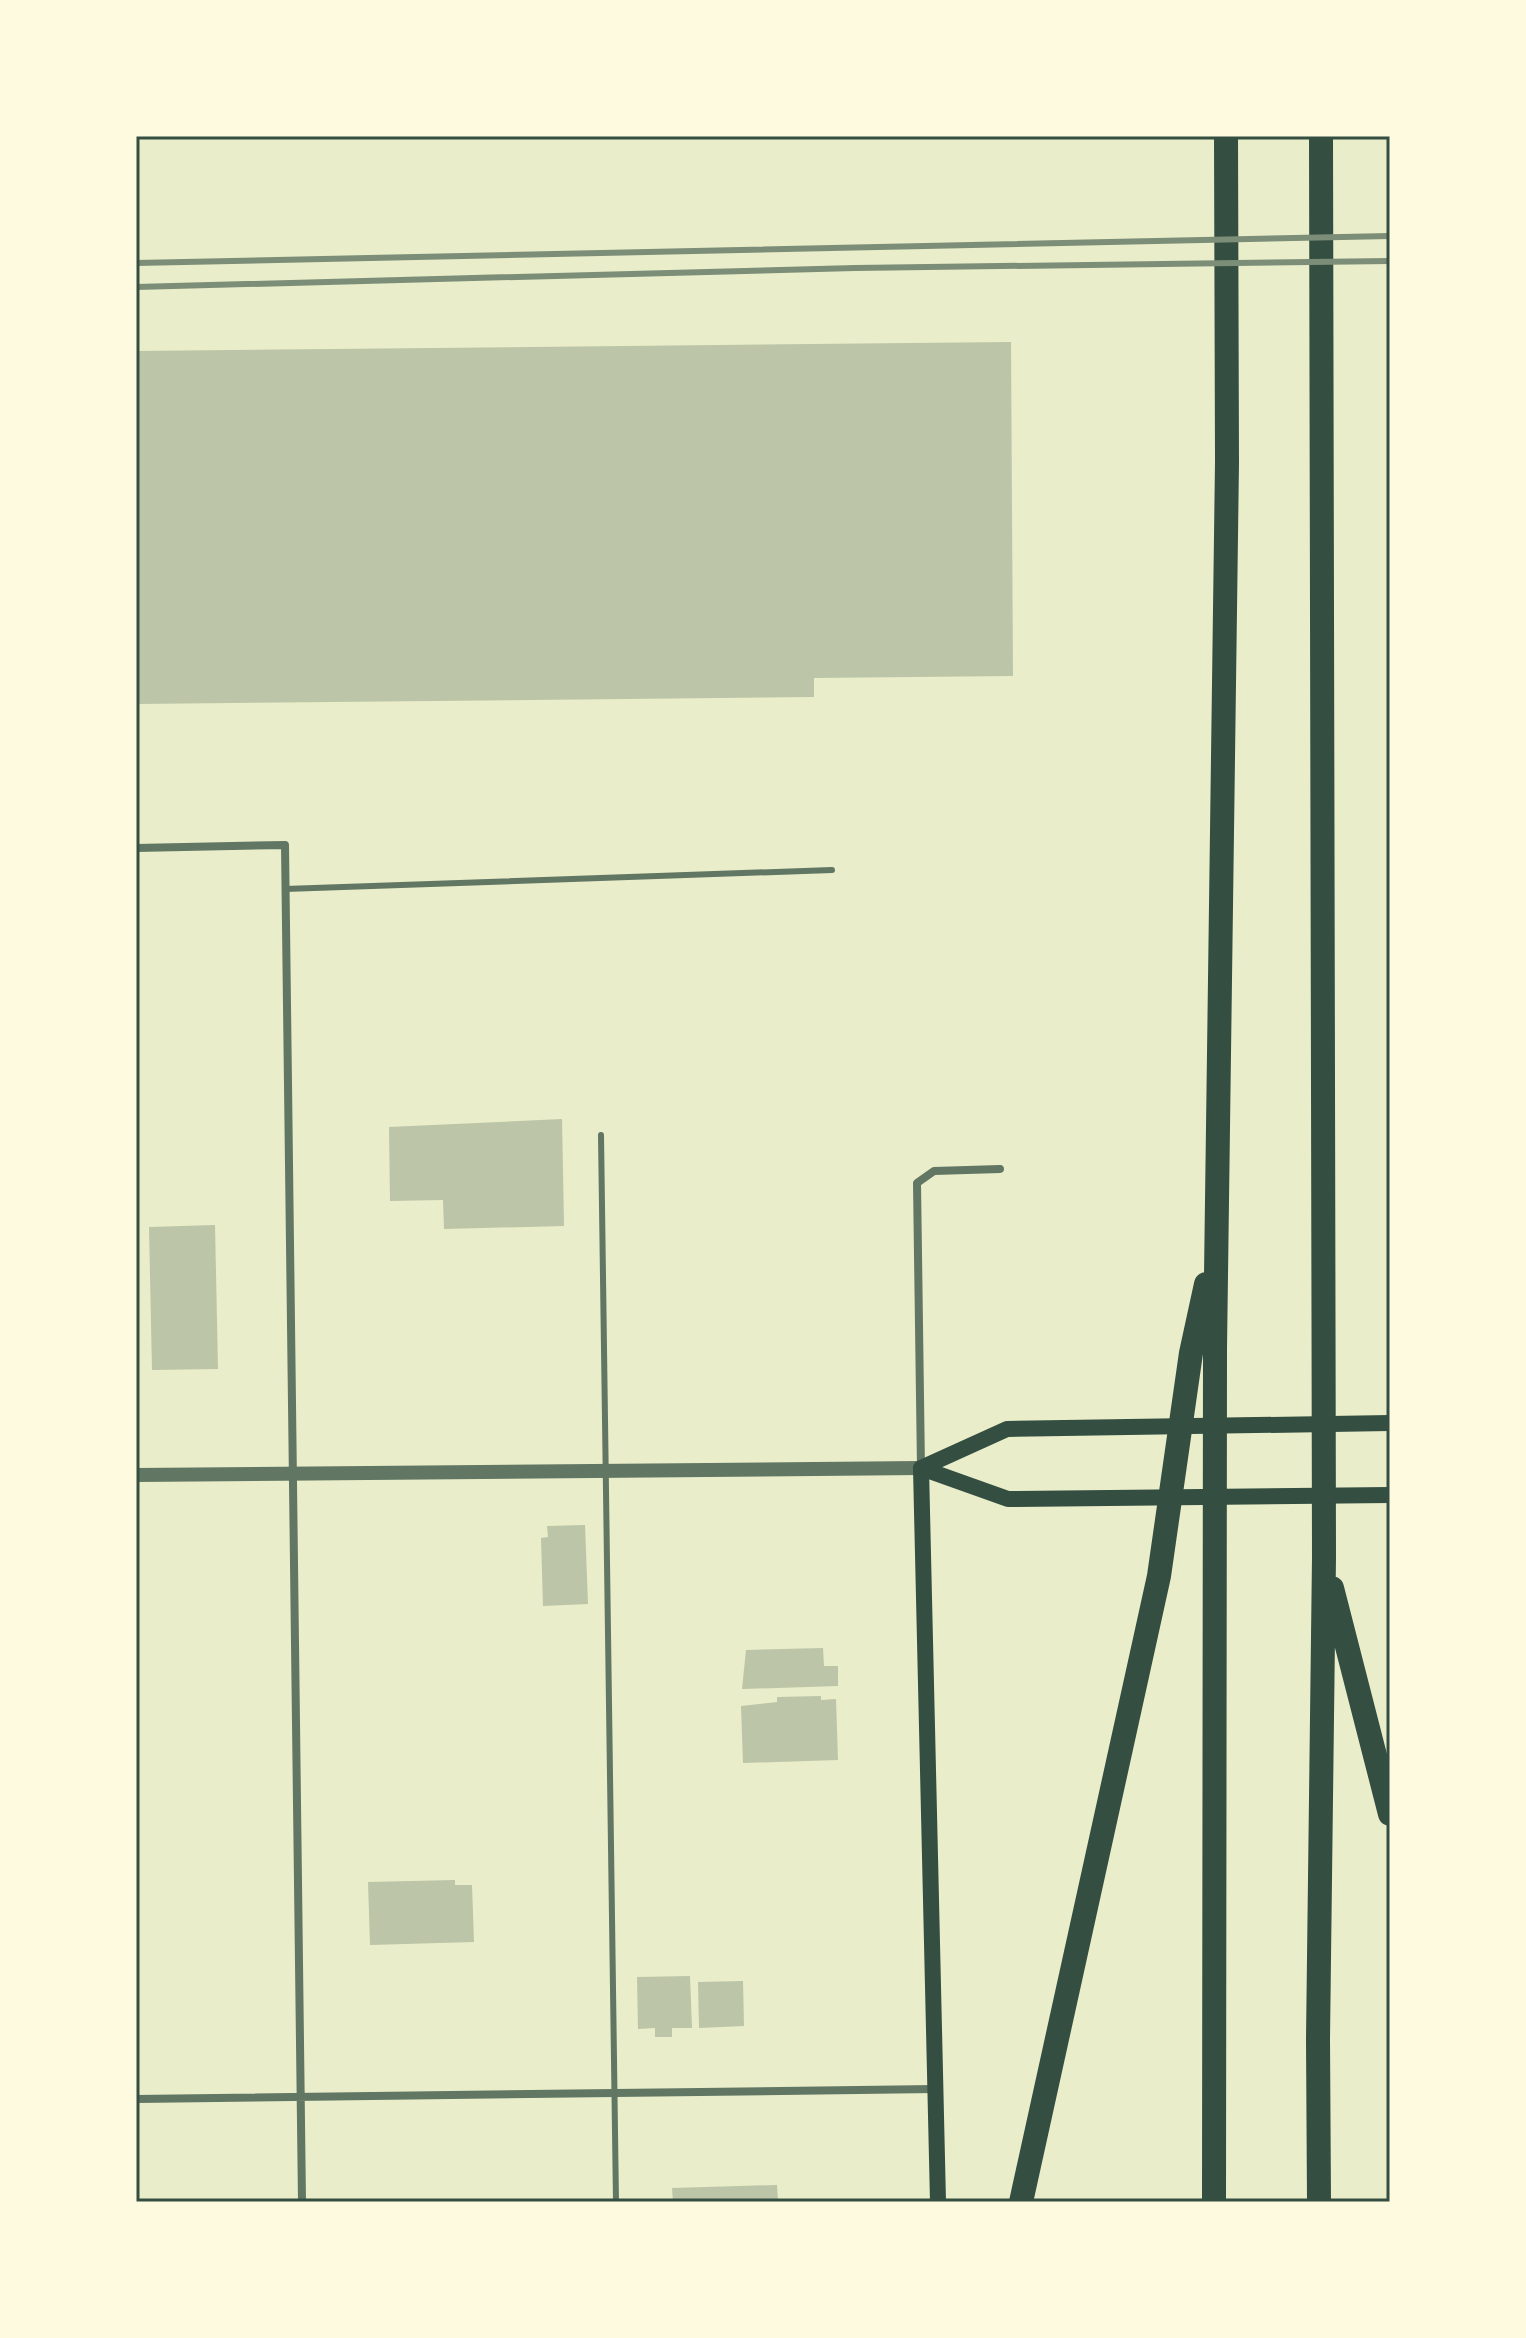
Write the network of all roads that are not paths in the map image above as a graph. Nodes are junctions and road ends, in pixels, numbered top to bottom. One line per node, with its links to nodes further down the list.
1 (1226, 136): 8 (highway)
2 (1321, 136): 15 (highway)
3 (136, 848): 5 (street)
4 (832, 870): 5 (lane)
5 (285, 889): 12 (street)
6 (601, 1135): 11 (lane)
7 (1000, 1169): 10 (street)
8 (1203, 1351): 24 (highway); 25 (highway)
9 (1390, 1423): 10 (main road)
10 (921, 1468): 11 (street); 14 (main road); 17 (main road)
11 (606, 1470): 12 (street); 18 (lane)
12 (294, 1474): 13 (street); 19 (street)
13 (136, 1475)
14 (1390, 1495)
15 (1324, 1557): 16 (highway); 26 (highway)
16 (1390, 1814)
17 (937, 2089): 18 (street); 23 (main road)
18 (616, 2094): 19 (street); 22 (lane)
19 (300, 2097): 20 (street); 21 (street)
20 (136, 2099)
21 (302, 2202)
22 (616, 2202)
23 (938, 2202)
24 (1021, 2202)
25 (1214, 2202)
26 (1319, 2202)

